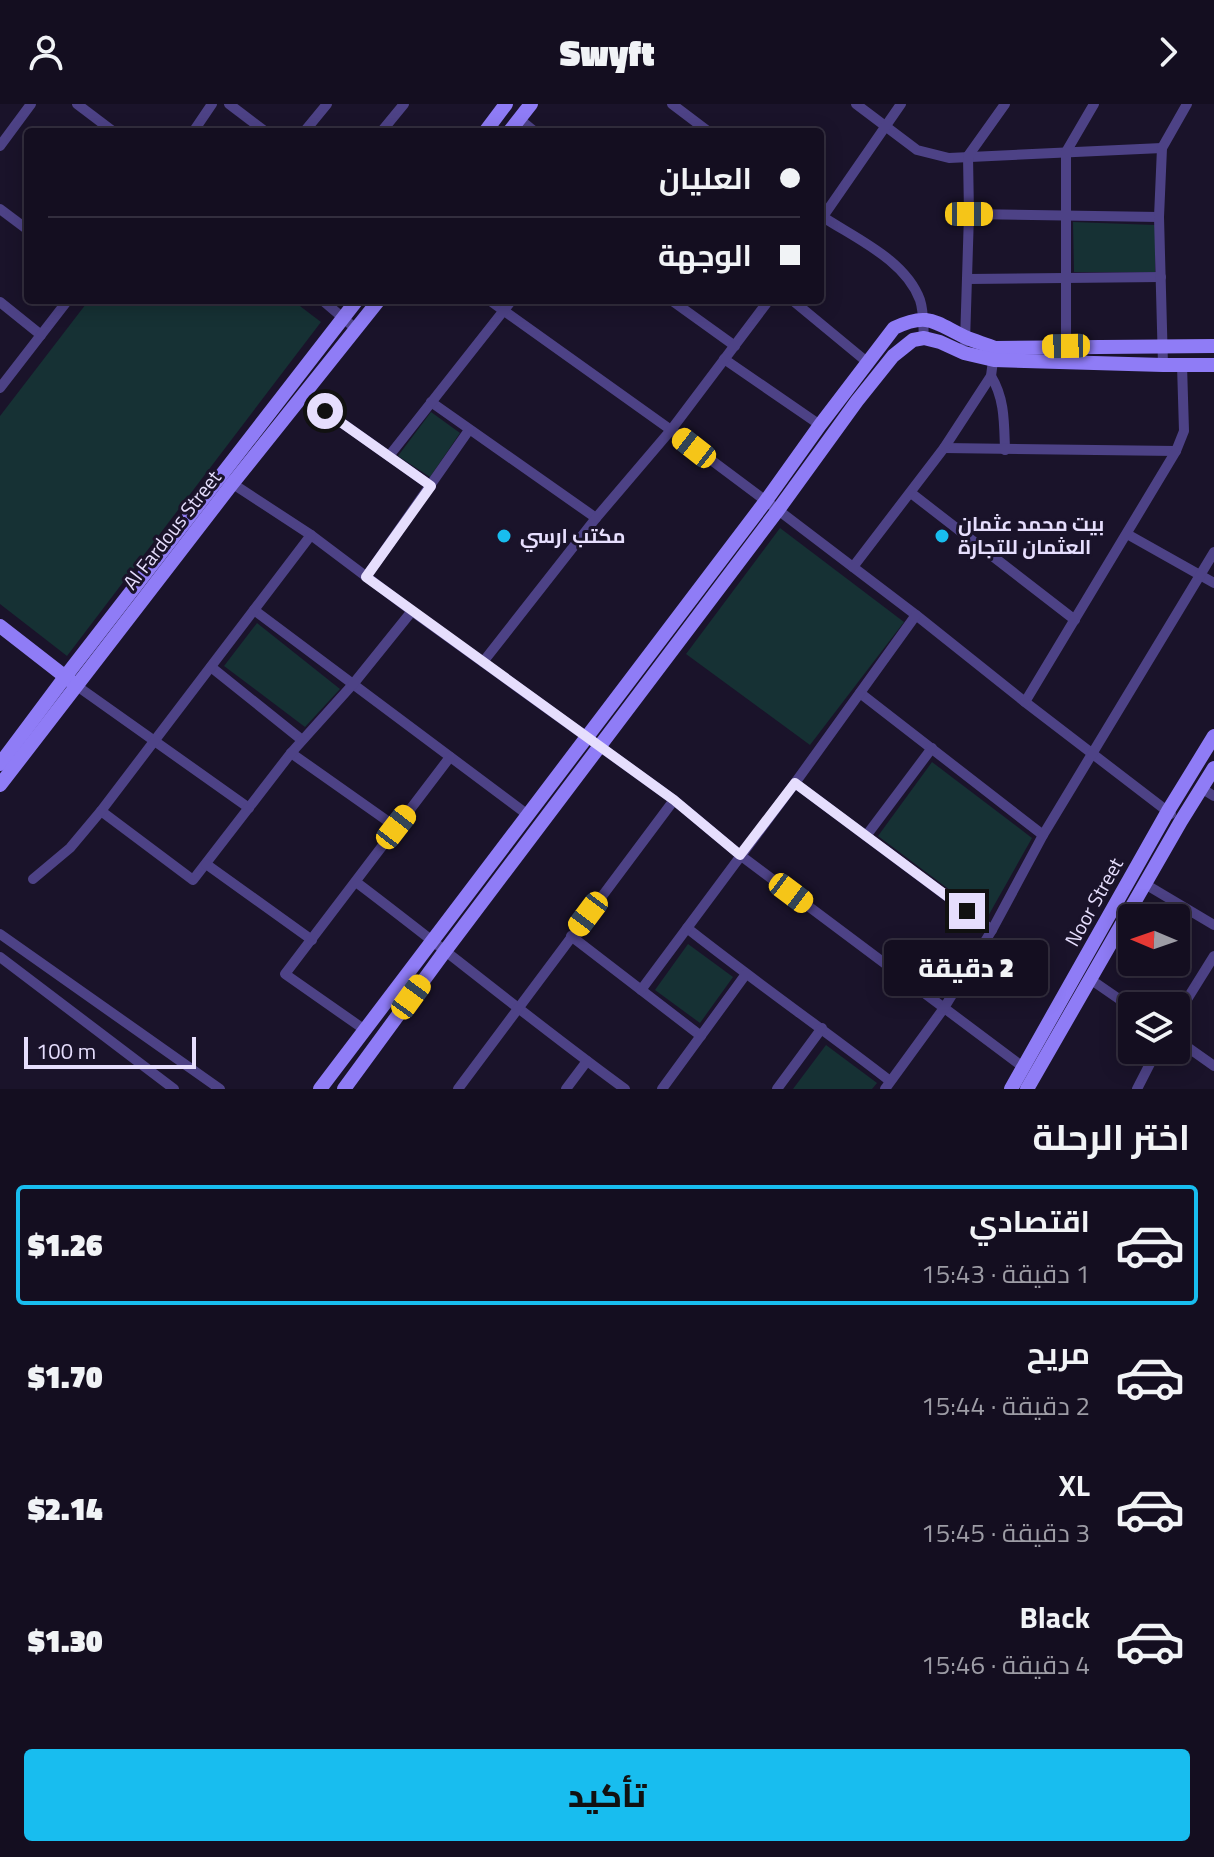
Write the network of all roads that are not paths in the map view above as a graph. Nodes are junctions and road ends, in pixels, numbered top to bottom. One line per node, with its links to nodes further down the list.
1 (31, 104): 26 (street)
2 (77, 104): 17 (street)
3 (212, 104): 18 (street)
4 (229, 104): 19 (street)
5 (327, 104): 20 (street)
6 (404, 104): 21 (street)
7 (506, 104): 22 (street)
8 (531, 104): 15 (street)
9 (672, 104): 25 (street)
10 (856, 104): 16 (street)
11 (901, 104): 16 (street)
12 (1005, 104): 29 (street)
13 (1094, 104): 28 (street)
14 (1187, 104): 27 (street)
15 (519, 119): 23 (street); 24 (street)
16 (884, 127): 29 (street); 31 (street)
17 (102, 128)
18 (196, 128)
19 (261, 128)
20 (307, 128)
21 (384, 128)
22 (488, 128)
23 (512, 128)
24 (530, 128)
25 (704, 128)
26 (1, 144)
27 (1162, 148): 28 (street); 34 (street)
28 (1066, 152): 29 (street); 33 (street)
29 (968, 156): 32 (street)
30 (0, 209): 36 (street)
31 (824, 214)
32 (969, 214): 33 (street); 38 (street)
33 (1066, 214): 34 (street); 39 (street)
34 (1159, 217): 37 (street)
35 (824, 220): 52 (street)
36 (24, 226)
37 (1161, 277): 39 (street); 59 (street)
38 (968, 279): 39 (street); 56 (street)
39 (1066, 279): 58 (street)
40 (0, 302): 54 (street)
41 (65, 304): 54 (street)
42 (327, 304): 51 (street)
43 (354, 304): 51 (street, Al Fardous Street)
44 (376, 304): 53 (street, Al Fardous Street)
45 (494, 304): 50 (street)
46 (509, 304): 50 (street)
47 (677, 304): 57 (street)
48 (766, 304): 57 (street)
49 (797, 304): 63 (street)
50 (504, 311): 70 (street); 73 (street)
51 (344, 318): 53 (street); 78 (street, Al Fardous Street)
52 (923, 319): 55 (street); 56 (street); 63 (street)
53 (356, 329): 69 (street, Al Fardous Street)
54 (41, 335): 68 (street)
55 (924, 338): 56 (street); 81 (street)
56 (965, 345): 61 (street)
57 (735, 346): 62 (street)
58 (1066, 346): 59 (street); 61 (street)
59 (1163, 346): 60 (street); 64 (street)
60 (1214, 346)
61 (994, 354): 64 (street); 67 (street)
62 (724, 359): 71 (street); 73 (street)
63 (867, 362): 71 (street)
64 (1163, 365): 65 (street)
65 (1182, 365): 66 (street); 76 (street)
66 (1214, 365)
67 (991, 376): 74 (street); 75 (street)
68 (2, 380)
69 (304, 396): 77 (street); 78 (street, Al Fardous Street)
70 (431, 402): 72 (street); 77 (street)
71 (820, 425): 81 (street)
72 (469, 430): 79 (street); 82 (street)
73 (671, 430): 81 (street); 82 (street)
74 (944, 448): 75 (street); 80 (street)
75 (1005, 450): 76 (street)
76 (1176, 451): 83 (street)
77 (389, 456): 79 (street)
78 (226, 480): 84 (street); 97 (street, Al Fardous Street)
79 (431, 486): 88 (street)
80 (911, 493): 86 (street); 93 (street)
81 (771, 506): 86 (street); 104 (street)
82 (596, 518): 95 (street)
83 (1127, 534): 87 (street); 93 (street)
84 (311, 535): 88 (street); 90 (street)
85 (1214, 552): 87 (street)
86 (853, 567): 92 (street)
87 (1200, 575): 89 (street); 107 (street)
88 (366, 577): 91 (street)
89 (1214, 583)
90 (254, 610): 96 (street); 98 (street)
91 (412, 611): 95 (street); 98 (street)
92 (916, 615): 99 (street); 100 (street)
93 (1075, 620): 100 (street)
94 (3, 634): 97 (street)
95 (483, 662): 104 (street)
96 (211, 667): 102 (street); 103 (street)
97 (71, 681): 102 (street); 109 (street, Al Fardous Street); 112 (street, Al Fardous Street)
98 (354, 683): 103 (street); 108 (street)
99 (860, 693): 105 (street); 111 (street)
100 (1025, 702): 107 (street)
101 (1214, 736): 117 (street, Noor Street)
102 (154, 740): 115 (street); 116 (street)
103 (302, 740): 106 (street)
104 (593, 742): 114 (street); 118 (street); 135 (street)
105 (932, 748): 121 (street); 122 (street)
106 (291, 753): 115 (street); 120 (street)
107 (1092, 754): 117 (street); 121 (street)
108 (450, 757): 118 (street); 120 (street)
109 (0, 764)
110 (1214, 768): 113 (street, Noor Street)
111 (795, 783): 122 (street); 123 (street)
112 (0, 785)
113 (1208, 792): 119 (street, Noor Street)
114 (674, 800): 123 (street); 132 (street)
115 (249, 808): 124 (street)
116 (101, 811): 124 (street); 125 (street)
117 (1168, 811): 119 (street); 152 (street, Noor Street)
118 (528, 815): 134 (street)
119 (1181, 821): 127 (street, Noor Street)
120 (396, 827): 126 (street)
121 (1043, 835): 130 (street)
122 (866, 836): 130 (street)
123 (740, 855): 129 (street); 143 (street)
124 (206, 864): 133 (street)
125 (33, 879)
126 (356, 882): 133 (street); 134 (street)
127 (1145, 884): 128 (street); 139 (street, Noor Street)
128 (1214, 925)
129 (687, 928): 138 (street); 140 (street)
130 (992, 930): 143 (street)
131 (0, 934): 155 (street)
132 (571, 936): 140 (street); 144 (street)
133 (312, 940): 146 (street)
134 (432, 940): 135 (street); 146 (street)
135 (445, 951): 144 (street); 157 (street)
136 (1214, 956): 141 (street)
137 (0, 957): 154 (street)
138 (746, 974): 145 (street); 147 (street)
139 (1090, 979): 142 (street); 164 (street, Noor Street)
140 (641, 990): 147 (street)
141 (1190, 995)
142 (1118, 998)
143 (944, 1008): 152 (street); 153 (street)
144 (519, 1009): 149 (street); 158 (street)
145 (822, 1028): 153 (street); 162 (street)
146 (365, 1030): 156 (street)
147 (701, 1036): 161 (street)
148 (1190, 1049): 151 (street)
149 (587, 1061): 159 (street); 160 (street)
150 (1150, 1064): 165 (street)
151 (1214, 1066)
152 (1023, 1067): 163 (street, Noor Street)
153 (888, 1085)
154 (174, 1089)
155 (220, 1089)
156 (320, 1089)
157 (344, 1089)
158 (458, 1089)
159 (566, 1089)
160 (625, 1089)
161 (662, 1089)
162 (777, 1089)
163 (1011, 1089)
164 (1027, 1089)
165 (1137, 1089)

